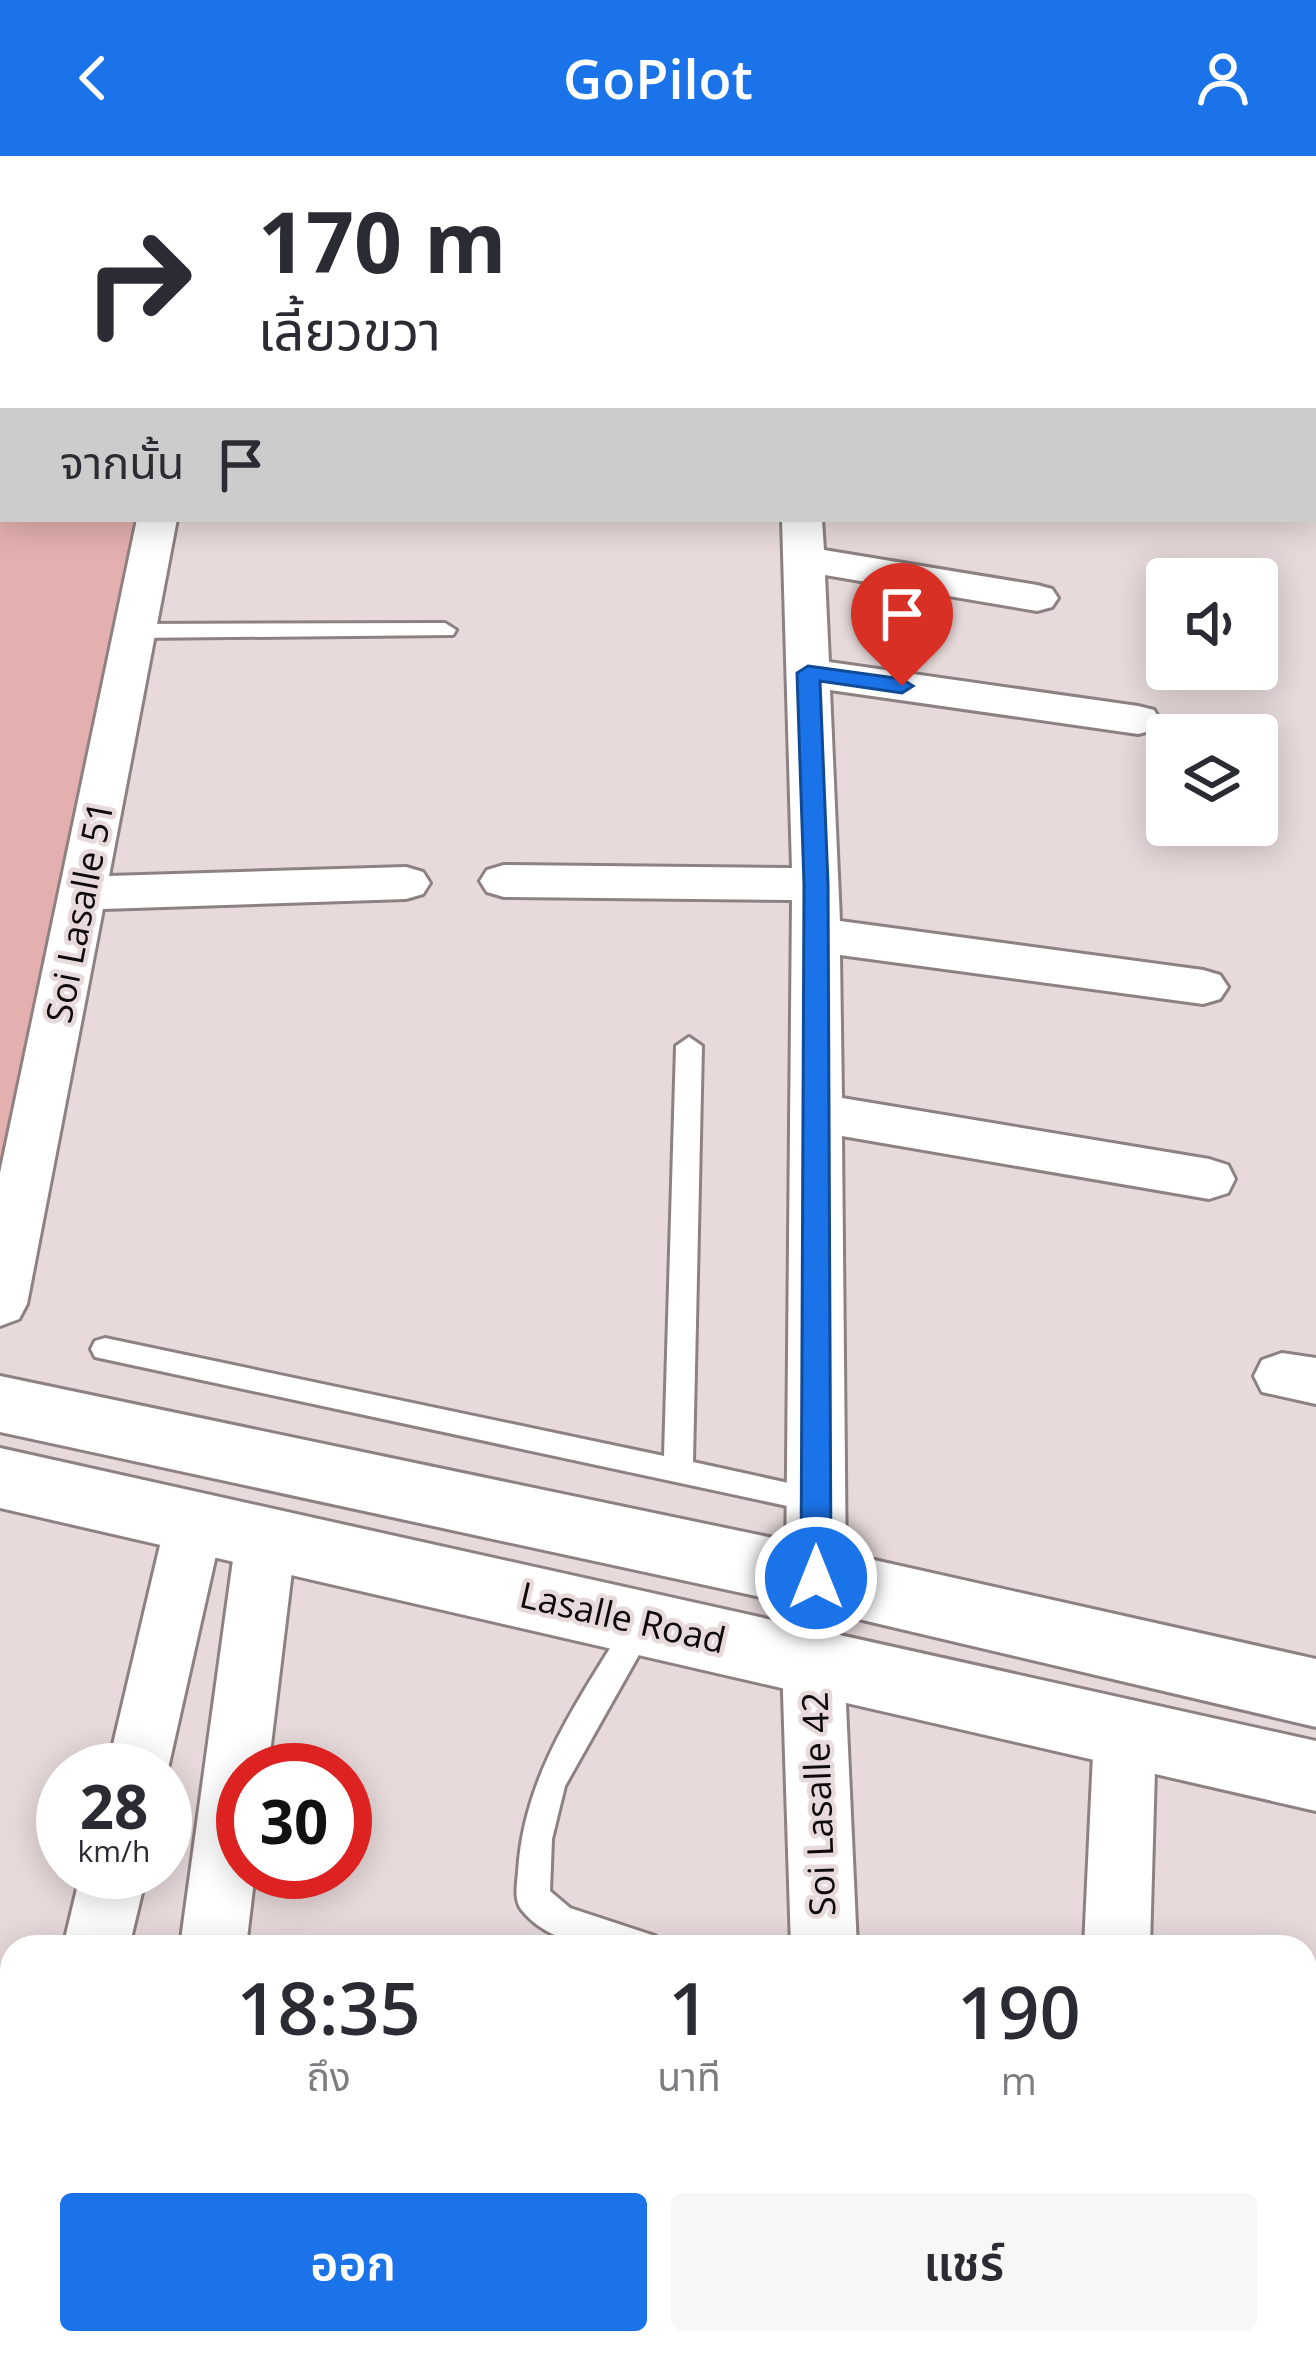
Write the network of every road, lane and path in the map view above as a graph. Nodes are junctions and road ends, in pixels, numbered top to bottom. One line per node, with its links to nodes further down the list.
1 (157, 522): 5 (street, Soi Lasalle 51)
2 (802, 533): 3 (street); 6 (street)
3 (1037, 598)
4 (445, 630): 5 (lane)
5 (136, 631): 11 (street, Soi Lasalle 51)
6 (808, 673): 7 (street); 10 (street)
7 (1138, 720)
8 (504, 881): 10 (street)
9 (406, 883): 11 (street)
10 (816, 884): 12 (street)
11 (83, 893): 17 (street, Soi Lasalle 51)
12 (816, 935): 13 (street); 15 (street)
13 (1202, 987)
14 (689, 1046): 20 (lane)
15 (816, 1114): 16 (street); 22 (street)
16 (1209, 1179)
17 (0, 1304)
18 (105, 1349): 20 (lane)
19 (0, 1404): 25 (street)
20 (678, 1470): 22 (lane)
21 (0, 1478): 23 (street, Lasalle Road)
22 (815, 1499): 25 (street)
23 (194, 1524): 24 (street, Lasalle Road); 30 (street)
24 (266, 1538): 26 (street, Lasalle Road); 34 (street)
25 (816, 1578): 28 (street)
26 (643, 1621): 27 (street, Lasalle Road); 35 (lane)
27 (813, 1660): 29 (street, Lasalle Road); 36 (street, Soi Lasalle 42)
28 (1316, 1693)
29 (1125, 1732): 31 (street, Lasalle Road); 37 (street)
30 (145, 1743)
31 (1316, 1776)
32 (108, 1899): 33 (street)
33 (99, 1935)
34 (215, 1935)
35 (606, 1935)
36 (824, 1935)
37 (1117, 1935)

